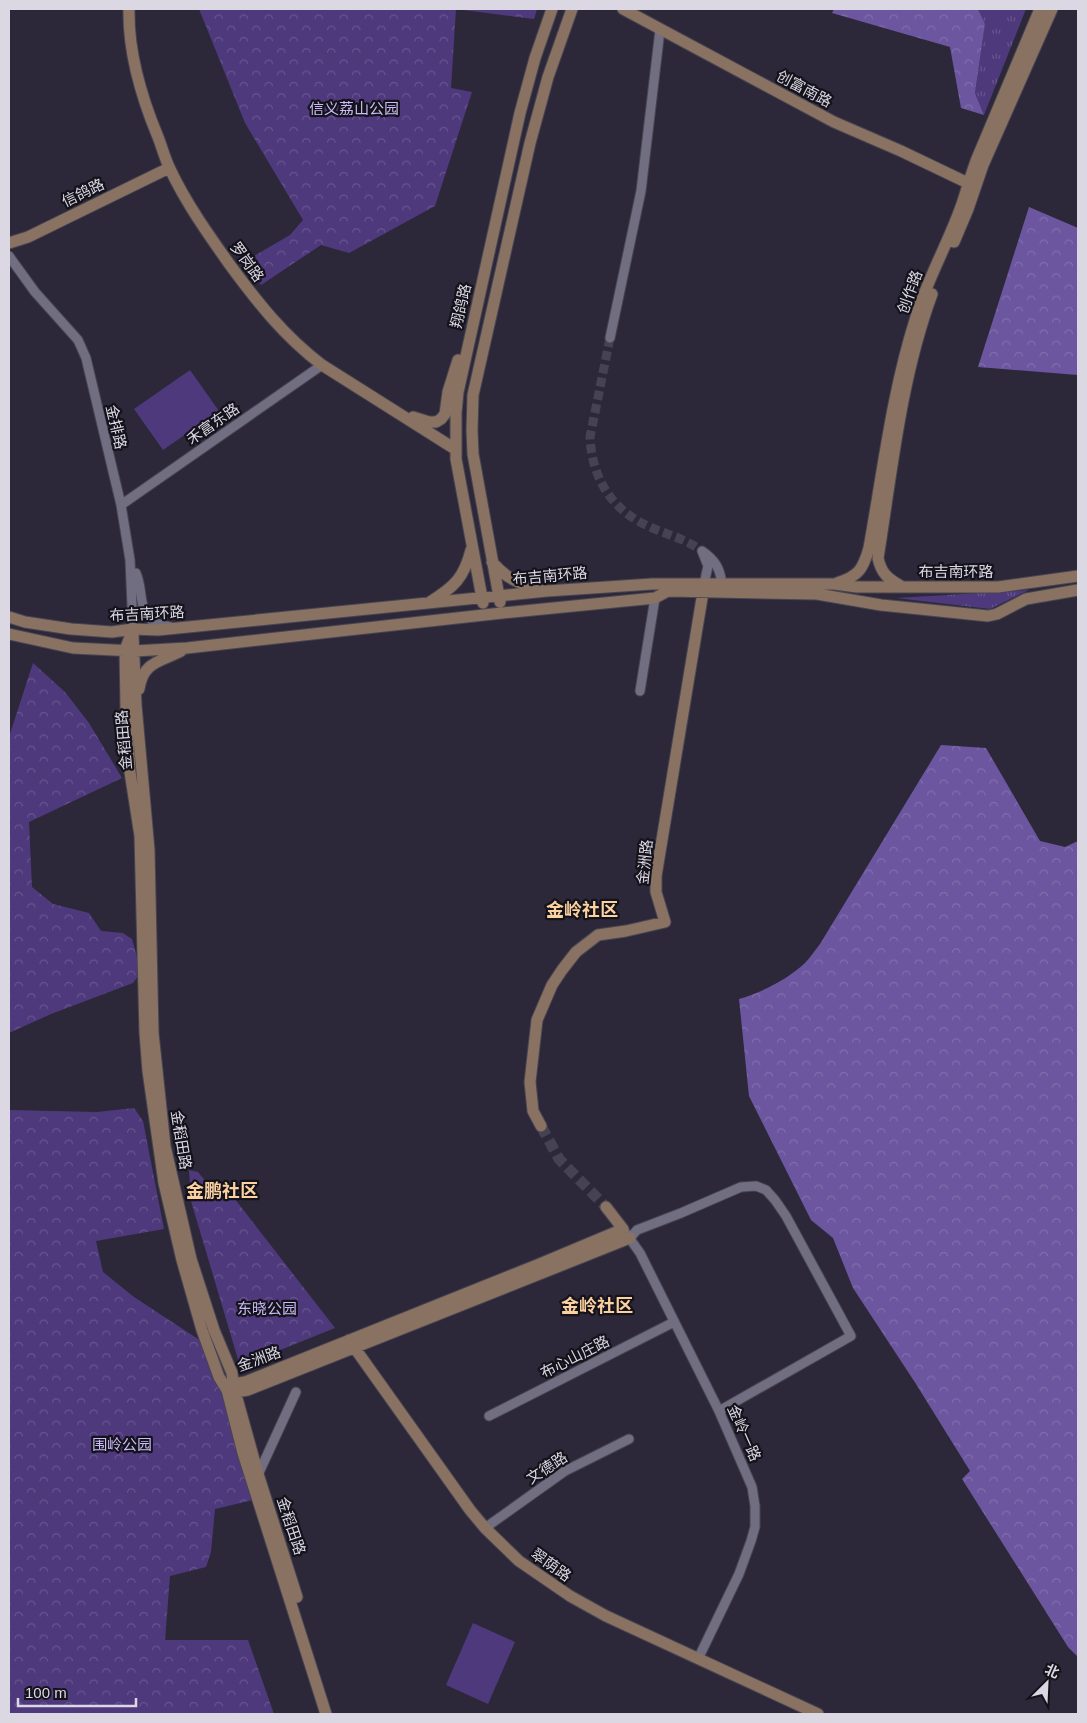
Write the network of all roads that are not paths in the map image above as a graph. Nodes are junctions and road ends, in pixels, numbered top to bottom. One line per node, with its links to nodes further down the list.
1 (129, 9): 8 (street, 罗岗路)
2 (552, 9): 13 (street, 翔鸽路)
3 (572, 9): 21 (street, 翔鸽路)
4 (623, 9): 7 (street, 创富南路)
5 (1040, 9): 9 (street, 创作路)
6 (1052, 9): 9 (street, 创作路)
7 (660, 30): 9 (street, 创富南路); 12 (street)
8 (170, 168): 10 (street, 信鸽路); 14 (street, 罗岗路)
9 (972, 185): 15 (street, 创作路)
10 (9, 243)
11 (9, 256): 18 (street, 金排路)
12 (610, 338)
13 (468, 344): 16 (street); 17 (street, 翔鸽路)
14 (322, 365): 16 (street, 罗岗路); 18 (street, 禾富东路)
15 (901, 392): 24 (street, 创作路); 25 (street, 创作路)
16 (397, 412): 17 (street, 罗岗路)
17 (455, 449): 19 (street, 翔鸽路)
18 (120, 505): 20 (street, 金排路)
19 (472, 546): 30 (street, 翔鸽路); 32 (street)
20 (130, 560): 36 (street); 37 (street, 金排路)
21 (492, 562): 28 (street); 29 (street, 翔鸽路)
22 (1078, 576): 25 (street, 布吉南环路)
23 (722, 584): 24 (street, 布吉南环路); 26 (street, 布吉南环路); 26 (street)
24 (835, 584): 25 (street, 布吉南环路)
25 (904, 587)
26 (703, 588): 27 (street, 布吉南环路); 28 (street, 布吉南环路); 31 (street, 布吉南环路); 43 (street, 金洲路)
27 (1078, 590)
28 (547, 591): 29 (street, 布吉南环路)
29 (498, 596): 30 (street, 布吉南环路); 33 (street, 翔鸽路)
30 (482, 598): 32 (street, 布吉南环路); 34 (street, 翔鸽路)
31 (655, 598): 33 (street, 布吉南环路); 41 (street)
32 (427, 604): 36 (street, 布吉南环路)
33 (502, 613): 34 (street, 布吉南环路)
34 (485, 615): 39 (street, 布吉南环路)
35 (9, 617): 37 (street, 布吉南环路)
36 (176, 628): 37 (street, 布吉南环路)
37 (133, 629): 40 (street, 金稻田路)
38 (9, 634): 40 (street)
39 (187, 648): 40 (street, 布吉南环路); 42 (street)
40 (129, 651): 42 (street, 金稻田路); 48 (street, 金稻田路)
41 (640, 691)
42 (136, 705): 48 (street, 金稻田路)
43 (541, 1126)
44 (606, 1207): 45 (street)
45 (630, 1232): 46 (street, 金岭一路); 47 (street, 金洲路); 50 (street)
46 (674, 1322): 50 (street, 金岭一路); 51 (street, 布心山庄路)
47 (351, 1344): 48 (street, 金洲路); 55 (street, 翠荫路)
48 (232, 1388): 53 (street, 金稻田路); 54 (street, 金稻田路)
49 (296, 1392): 53 (street)
50 (719, 1411): 56 (street, 金岭一路)
51 (489, 1416)
52 (629, 1439): 55 (street, 文德路)
53 (258, 1474): 54 (street); 58 (street, 金稻田路)
54 (254, 1486): 57 (street, 金稻田路)
55 (485, 1528): 56 (street, 翠荫路)
56 (698, 1659): 59 (street, 翠荫路)
57 (326, 1714)
58 (334, 1714)
59 (818, 1714)

